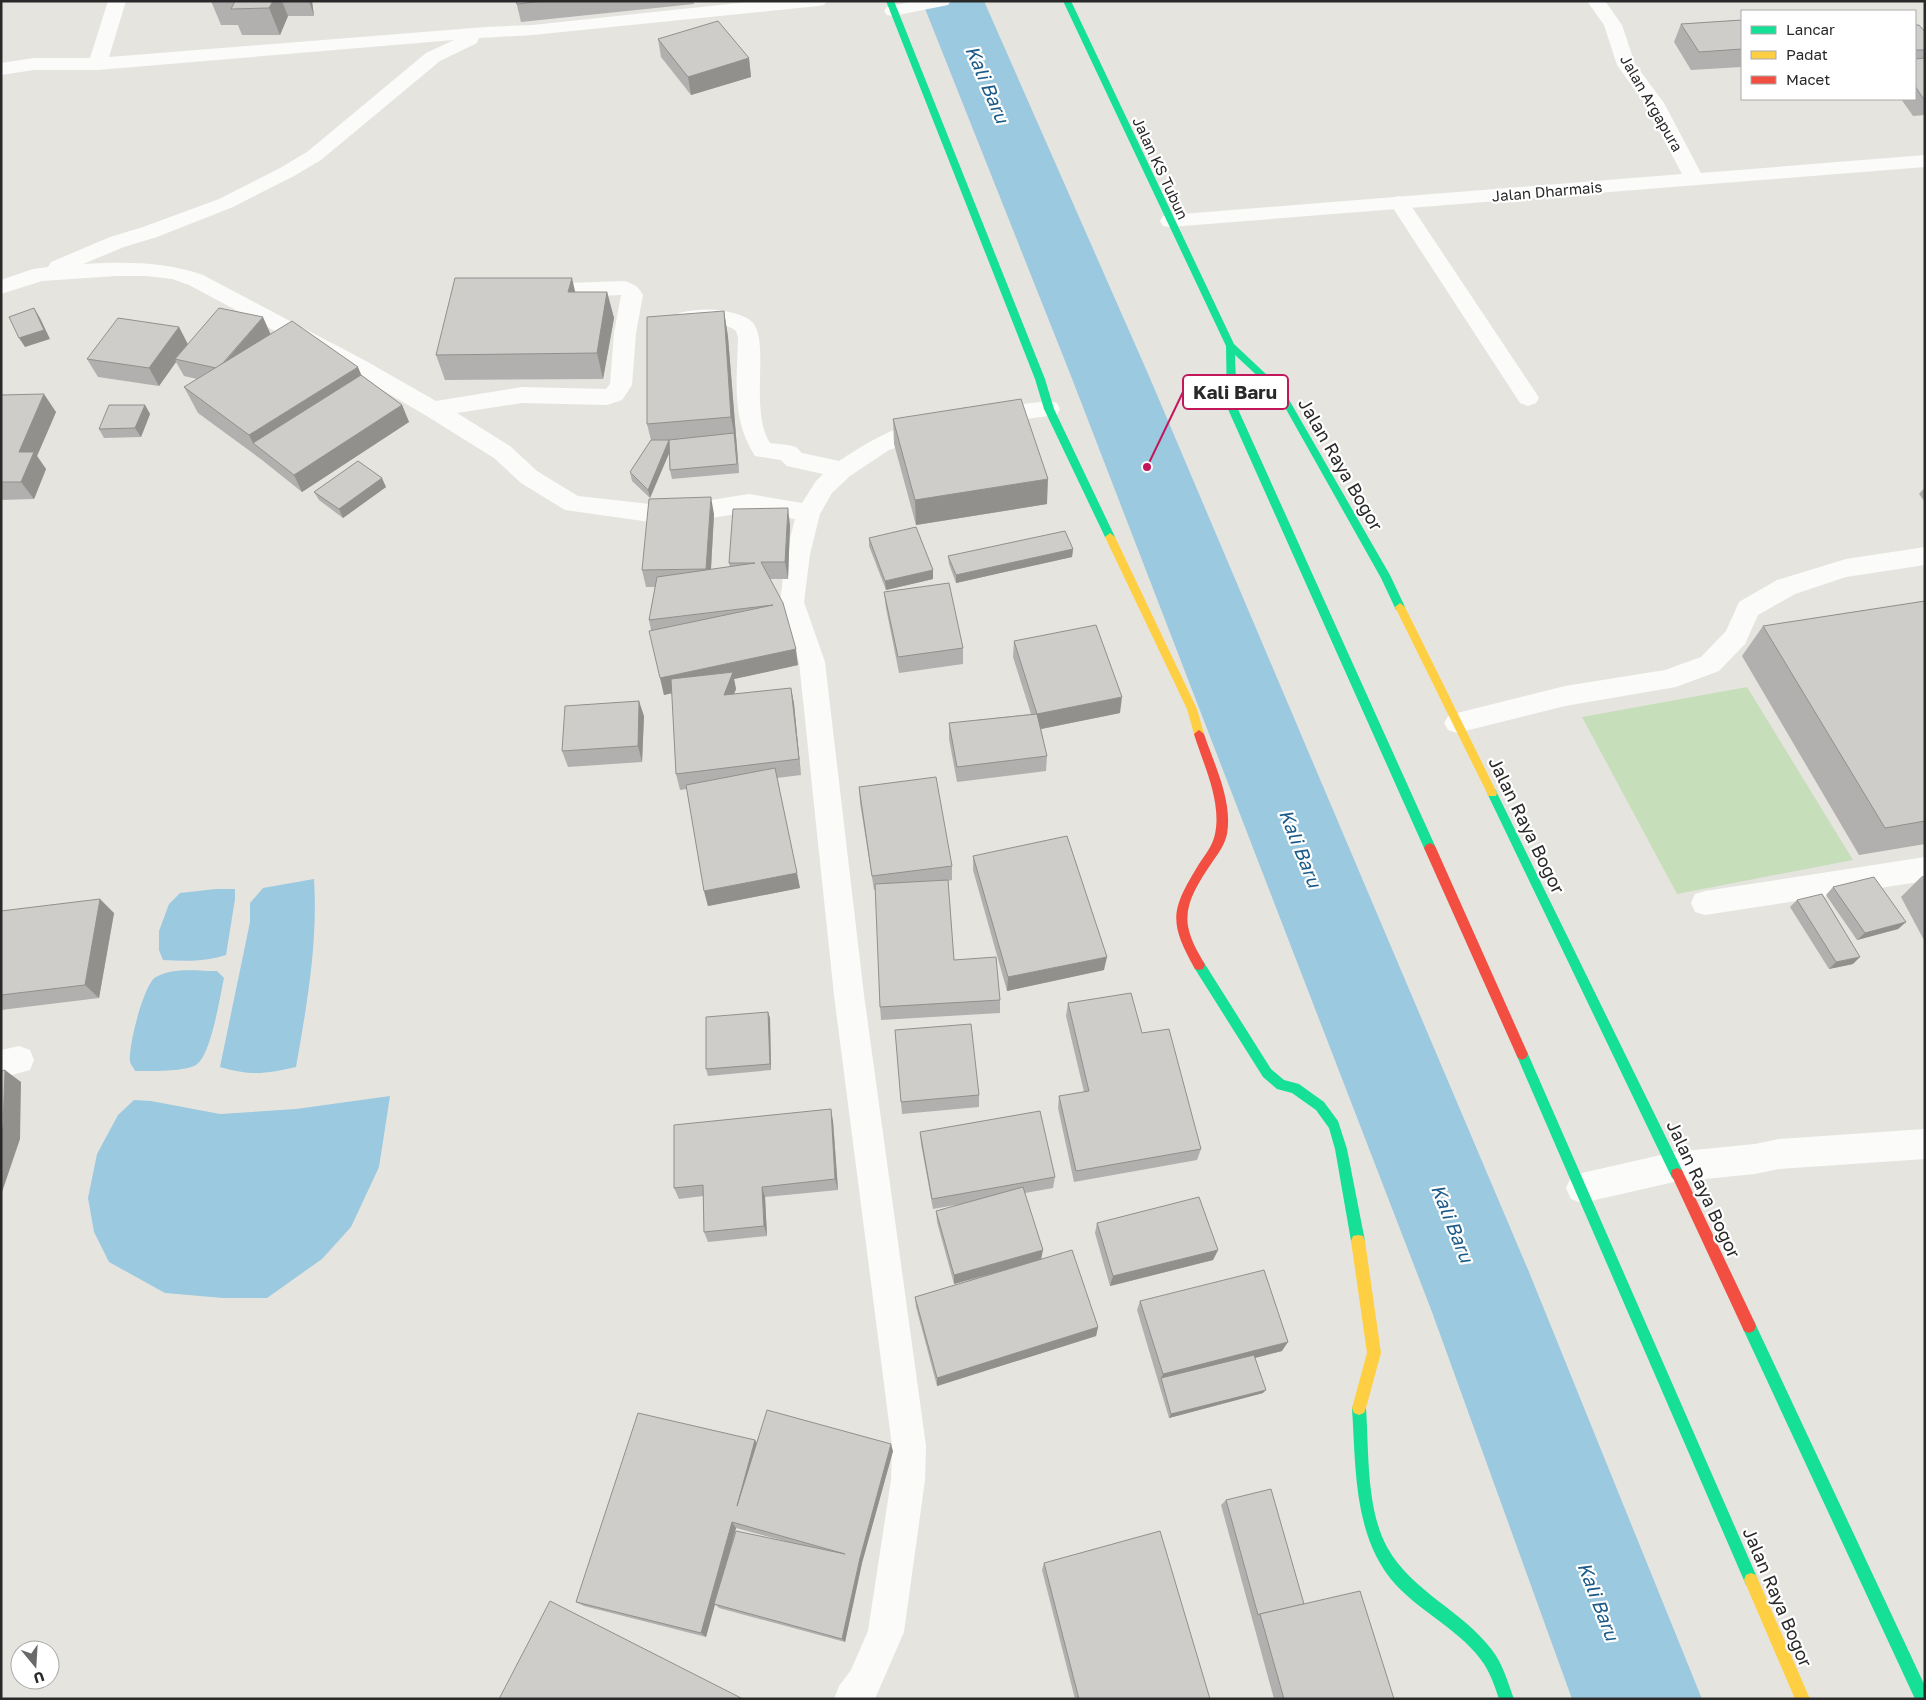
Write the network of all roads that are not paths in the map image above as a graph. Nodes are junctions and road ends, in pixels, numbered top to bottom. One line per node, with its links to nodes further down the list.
1 (117, 1): 9 (street)
2 (818, 1): 6 (street)
3 (941, 1): 7 (street)
4 (1066, 1): 14 (main road, Jalan KS Tubun)
5 (1596, 1): 12 (street, Jalan Argapura)
6 (724, 6): 8 (street)
7 (892, 6): 21 (main road)
8 (486, 32): 9 (street); 15 (street)
9 (98, 64): 10 (street)
10 (1, 69)
11 (1925, 161): 12 (street, Jalan Dharmais)
12 (1695, 179): 13 (street, Jalan Dharmais)
13 (1399, 202): 14 (street, Jalan Dharmais); 20 (street)
14 (1170, 221): 19 (main road, Jalan KS Tubun)
15 (40, 274): 16 (street); 22 (street)
16 (1, 287)
17 (520, 291): 18 (street)
18 (646, 320): 22 (street); 23 (street)
19 (1230, 346): 26 (main road, Jalan Raya Bogor); 31 (main road, Jalan Raya Bogor)
20 (1528, 398)
21 (1049, 409): 23 (street); 33 (main road)
22 (433, 410): 24 (street)
23 (842, 470): 24 (street)
24 (808, 513): 32 (street)
25 (1925, 556): 26 (street)
26 (1457, 724): 30 (main road, Jalan Raya Bogor)
27 (1925, 869): 28 (street)
28 (1705, 904)
29 (1925, 1144): 30 (street)
30 (1674, 1167): 31 (street); 35 (main road, Jalan Raya Bogor)
31 (1582, 1188): 34 (main road, Jalan Raya Bogor)
32 (852, 1699)
33 (1506, 1699)
34 (1803, 1699)
35 (1923, 1699)

